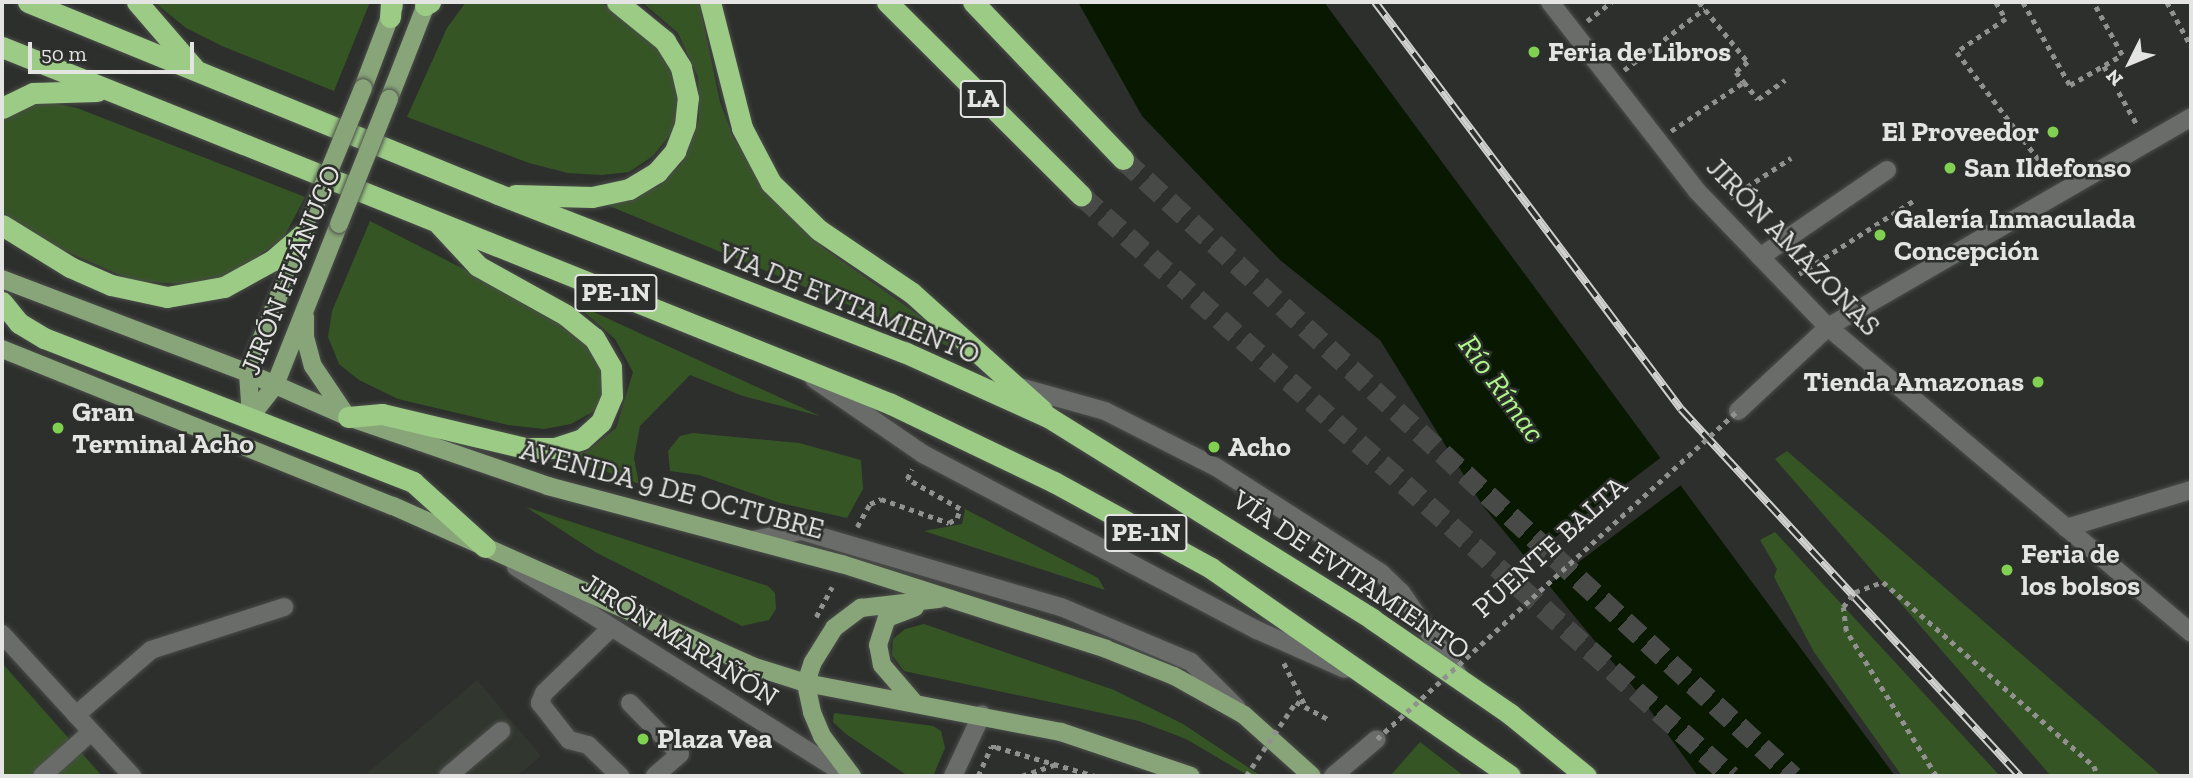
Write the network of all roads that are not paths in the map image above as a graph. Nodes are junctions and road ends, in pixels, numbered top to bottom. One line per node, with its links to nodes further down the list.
1 (28, 2): 11 (highway, VÍA DE EVITAMIENTO / PE-1N)
2 (137, 2): 11 (highway)
3 (617, 2): 17 (highway)
4 (710, 2): 33 (highway)
5 (887, 2): 18 (highway, LA)
6 (973, 2): 15 (highway, LA)
7 (1550, 2): 22 (street, JIRÓN AMAZONAS)
8 (427, 3): 25 (main road, JIRÓN HUÁNUCO, bridge)
9 (392, 7): 21 (main road, JIRÓN HUÁNUCO, bridge)
10 (2, 47): 12 (highway, PE-1N)
11 (204, 76): 17 (highway, VÍA DE EVITAMIENTO / PE-1N)
12 (112, 91): 13 (highway); 19 (highway, PE-1N)
13 (2, 108)
14 (2191, 117): 26 (street)
15 (1124, 159)
16 (1887, 170): 22 (street)
17 (498, 194): 34 (highway, VÍA DE EVITAMIENTO / PE-1N)
18 (1081, 195)
19 (432, 217): 30 (highway, PE-1N); 37 (highway)
20 (2, 225): 21 (highway)
21 (307, 225): 31 (main road, JIRÓN HUÁNUCO)
22 (1760, 257): 26 (street, JIRÓN AMAZONAS)
23 (2, 279): 31 (main road, AVENIDA 9 DE OCTUBRE)
24 (2, 302): 27 (highway)
25 (305, 308): 32 (main road, JIRÓN HUÁNUCO); 37 (main road)
26 (1828, 327): 35 (street); 40 (street, JIRÓN AMAZONAS)
27 (68, 348): 29 (main road); 36 (highway)
28 (2, 349): 29 (main road)
29 (26, 359): 42 (main road)
30 (800, 370): 50 (street); 50 (highway, PE-1N)
31 (248, 373): 32 (main road, AVENIDA 9 DE OCTUBRE); 36 (main road, JIRÓN HUÁNUCO)
32 (275, 385): 36 (main road, JIRÓN HUÁNUCO); 37 (main road, AVENIDA 9 DE OCTUBRE)
33 (1018, 386): 34 (street); 38 (highway); 49 (street)
34 (980, 387): 38 (highway, VÍA DE EVITAMIENTO / PE-1N)
35 (1738, 411)
36 (251, 415): 42 (highway)
37 (348, 417): 41 (main road, AVENIDA 9 DE OCTUBRE)
38 (1048, 417): 49 (highway, VÍA DE EVITAMIENTO / PE-1N)
39 (2191, 490): 40 (street)
40 (2066, 528): 46 (street, JIRÓN AMAZONAS)
41 (748, 540): 43 (main road, AVENIDA 9 DE OCTUBRE); 55 (street)
42 (485, 547): 45 (street, JIRÓN MARAÑÓN); 48 (main road)
43 (953, 599): 48 (main road); 51 (main road); 55 (main road, AVENIDA 9 DE OCTUBRE)
44 (285, 607): 54 (street)
45 (611, 628): 62 (street); 64 (street, JIRÓN MARAÑÓN)
46 (2191, 633)
47 (2, 634): 54 (street)
48 (806, 683): 51 (main road); 64 (main road)
49 (1465, 685): 70 (highway, VÍA DE EVITAMIENTO / PE-1N)
50 (1387, 688): 69 (highway, PE-1N)
51 (913, 701): 53 (main road)
52 (630, 703): 63 (street)
53 (982, 714): 65 (street); 66 (main road)
54 (76, 715): 56 (street)
55 (1244, 715): 67 (main road, AVENIDA 9 DE OCTUBRE)
56 (91, 732): 59 (street); 60 (street)
57 (500, 732): 61 (street)
58 (1377, 739): 68 (street)
59 (43, 776)
60 (132, 776)
61 (448, 776)
62 (620, 776)
63 (655, 776)
64 (850, 776)
65 (953, 776)
66 (1191, 776)
67 (1312, 776)
68 (1333, 776)
69 (1510, 776)
70 (1586, 776)

